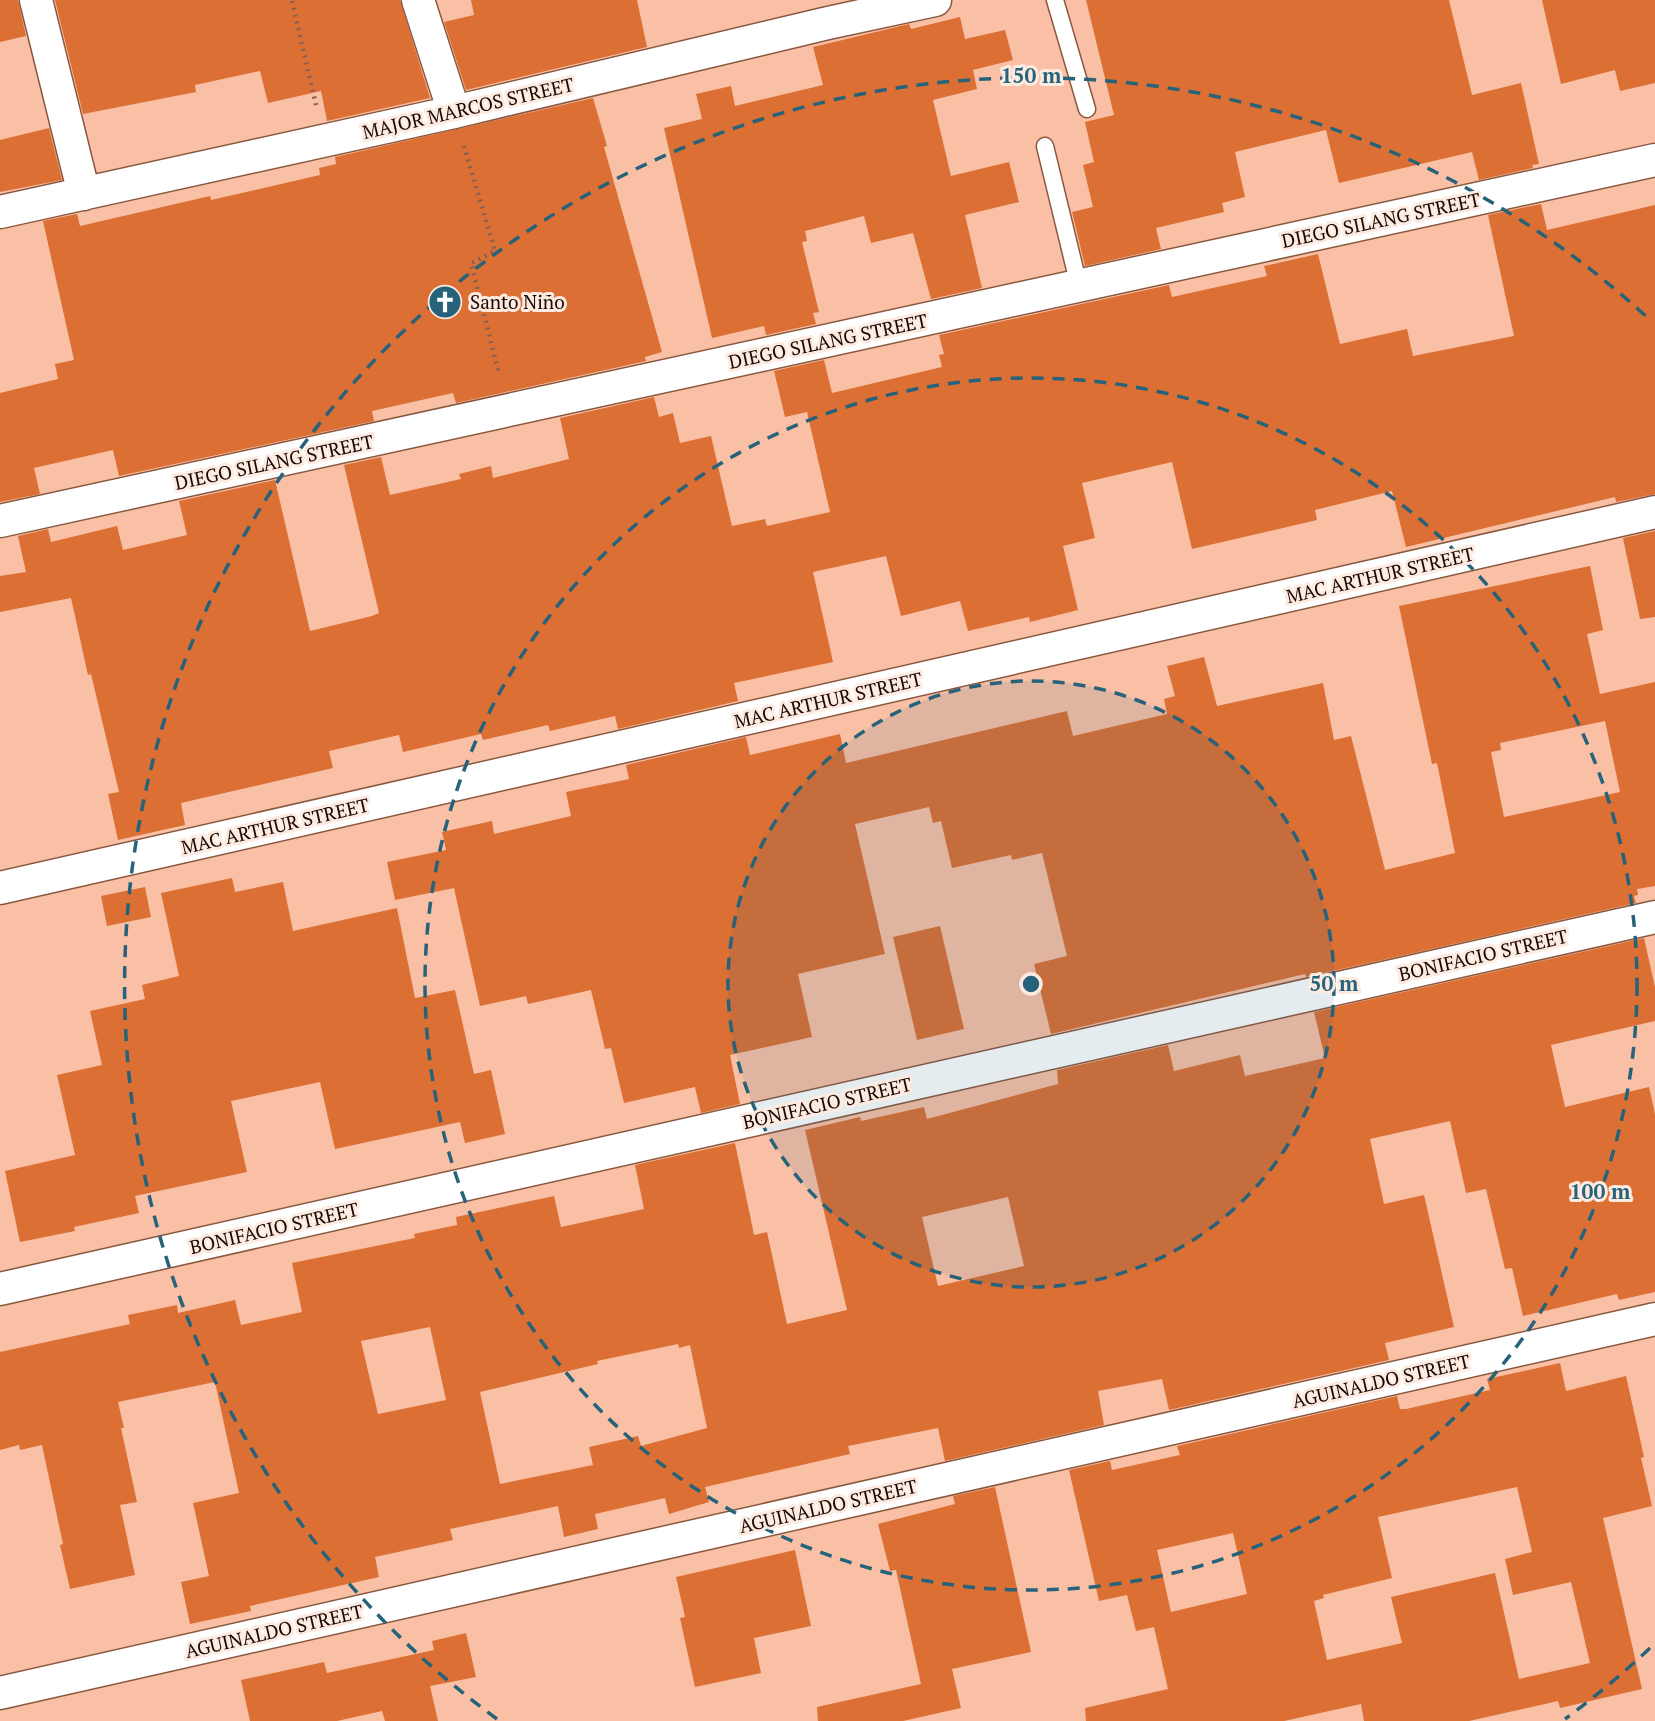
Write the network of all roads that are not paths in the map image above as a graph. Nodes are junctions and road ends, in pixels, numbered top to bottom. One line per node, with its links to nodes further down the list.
1 (36, 0): 10 (street)
2 (418, 0): 7 (street)
3 (935, 0): 5 (street, MAJOR MARCOS STREET)
4 (1055, 0): 6 (lane)
5 (825, 11): 7 (street, MAJOR MARCOS STREET)
6 (1087, 109)
7 (454, 112): 10 (street, MAJOR MARCOS STREET)
8 (1045, 146): 12 (lane)
9 (1655, 160): 12 (street, DIEGO SILANG STREET)
10 (84, 194): 11 (street, MAJOR MARCOS STREET)
11 (0, 212)
12 (1079, 286): 14 (street, DIEGO SILANG STREET)
13 (1655, 512): 15 (street, MAC ARTHUR STREET)
14 (0, 522)
15 (0, 888)
16 (1655, 917): 17 (street, BONIFACIO STREET)
17 (0, 1289)
18 (1655, 1319): 19 (street, AGUINALDO STREET)
19 (0, 1693)

